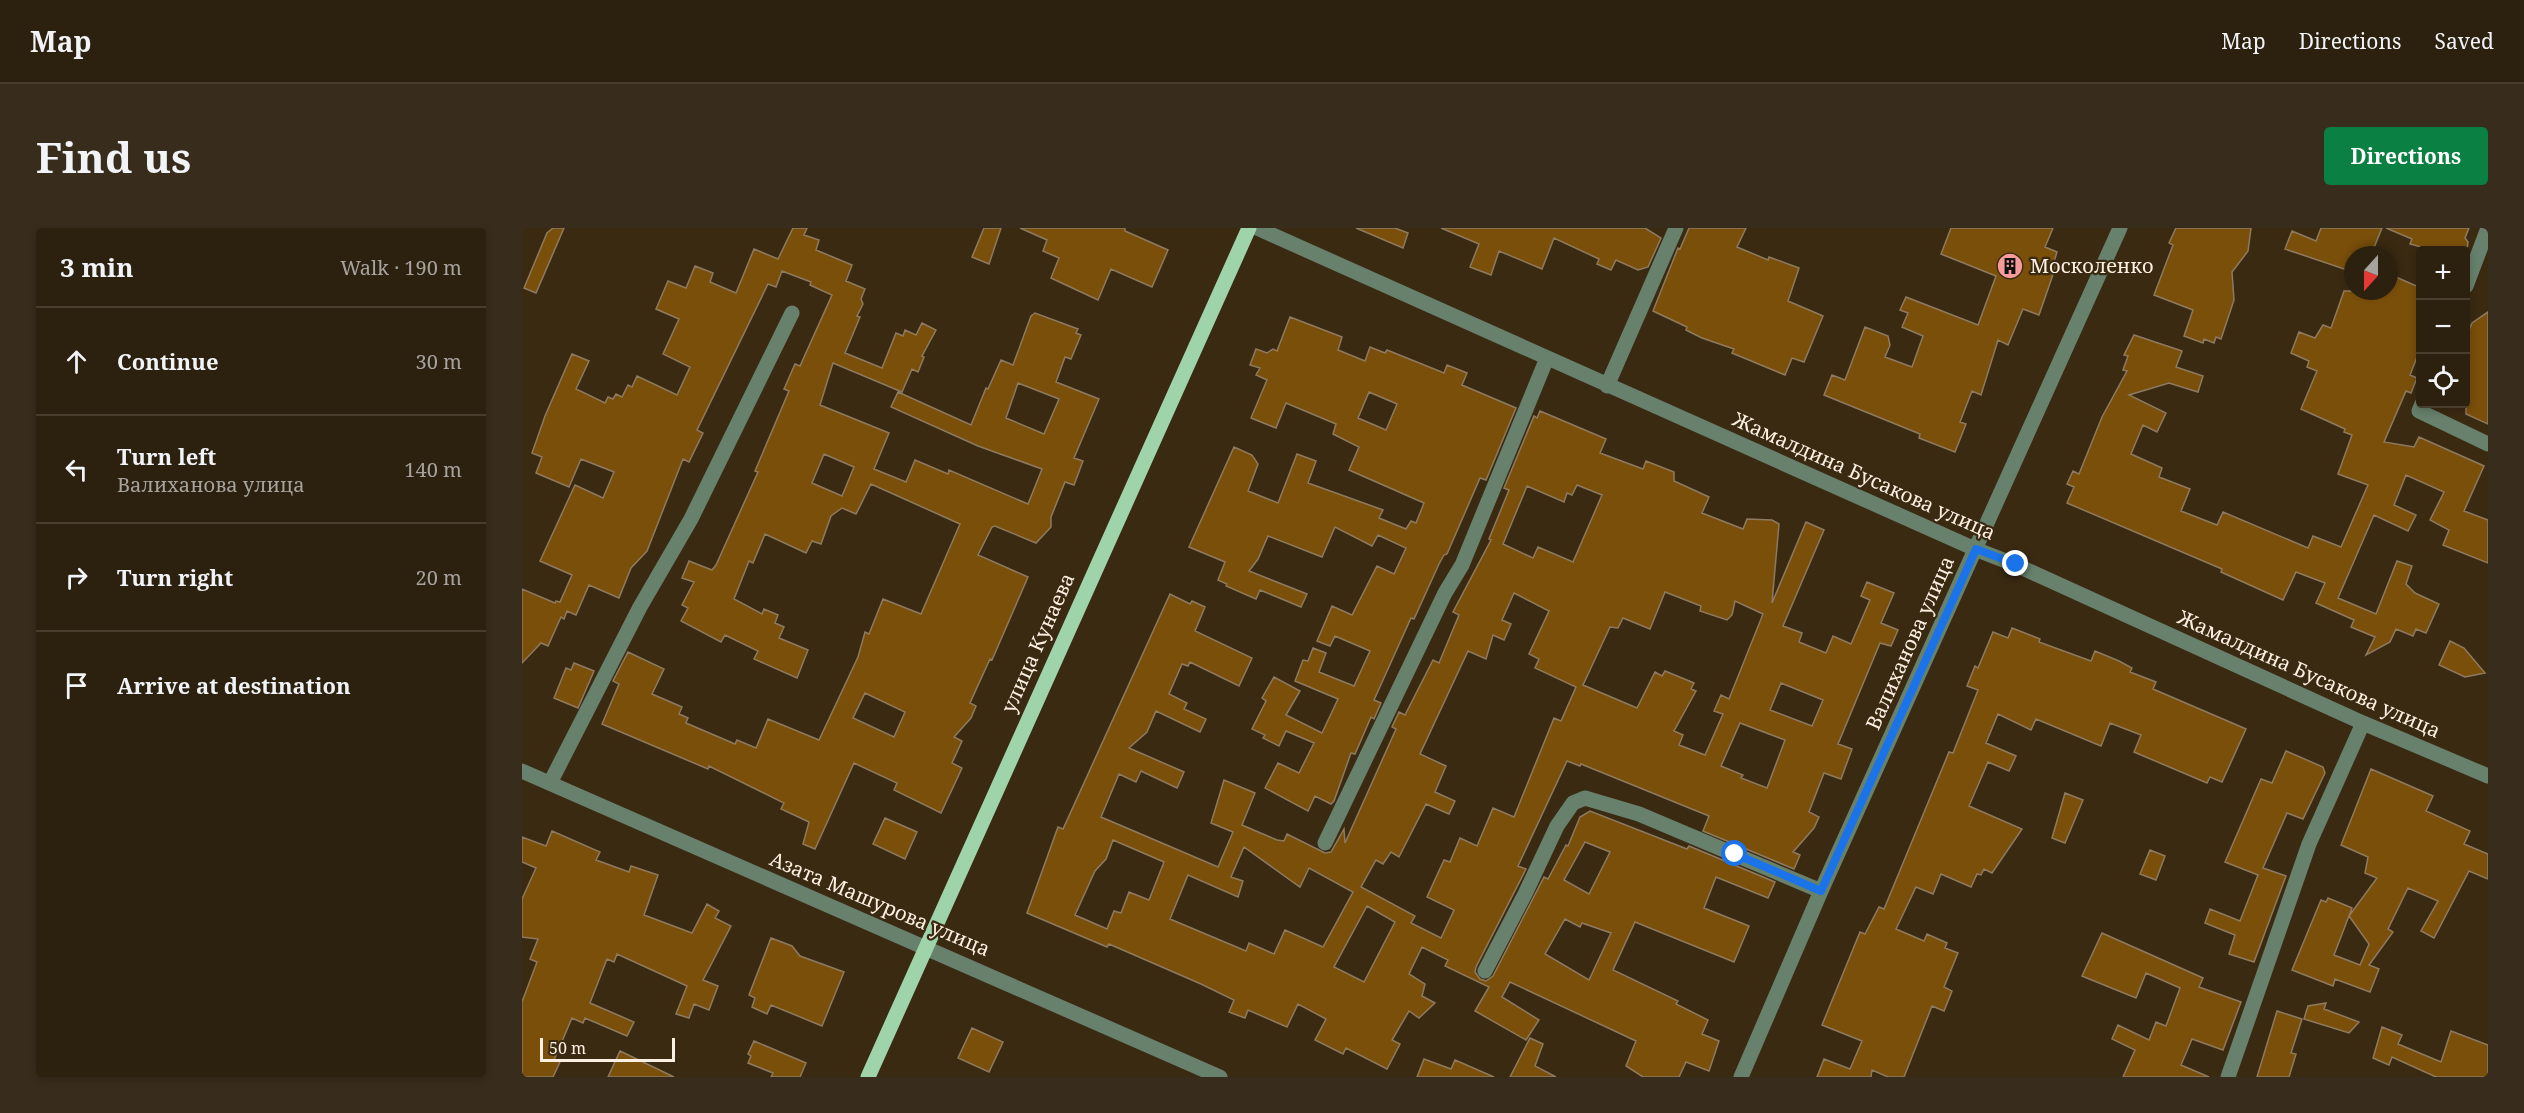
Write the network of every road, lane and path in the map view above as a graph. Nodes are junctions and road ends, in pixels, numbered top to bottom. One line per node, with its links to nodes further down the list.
1 (1249, 228): 19 (main road, улица Кунаева)
2 (1257, 228): 8 (street, Жамалдина Бусакова улица)
3 (1676, 228): 9 (street)
4 (2120, 228): 12 (street, Валиханова улица)
5 (2488, 228): 6 (street)
6 (2470, 275)
7 (792, 313): 16 (street)
8 (1547, 358): 9 (street, Жамалдина Бусакова улица); 17 (street)
9 (1607, 386): 12 (street, Жамалдина Бусакова улица)
10 (2420, 408): 11 (street)
11 (2488, 444)
12 (1976, 549): 13 (street, Жамалдина Бусакова улица); 18 (street, Валиханова улица)
13 (2363, 723): 15 (street, Жамалдина Бусакова улица); 24 (street)
14 (522, 771): 16 (street, Азата Машурова улица)
15 (2488, 776)
16 (550, 783): 19 (street, Азата Машурова улица)
17 (1325, 843)
18 (1821, 891): 20 (street); 23 (street, Валиханова улица)
19 (924, 948): 21 (main road, улица Кунаева); 22 (street, Азата Машурова улица)
20 (1485, 971)
21 (868, 1077)
22 (1220, 1077)
23 (1741, 1077)
24 (2228, 1077)

